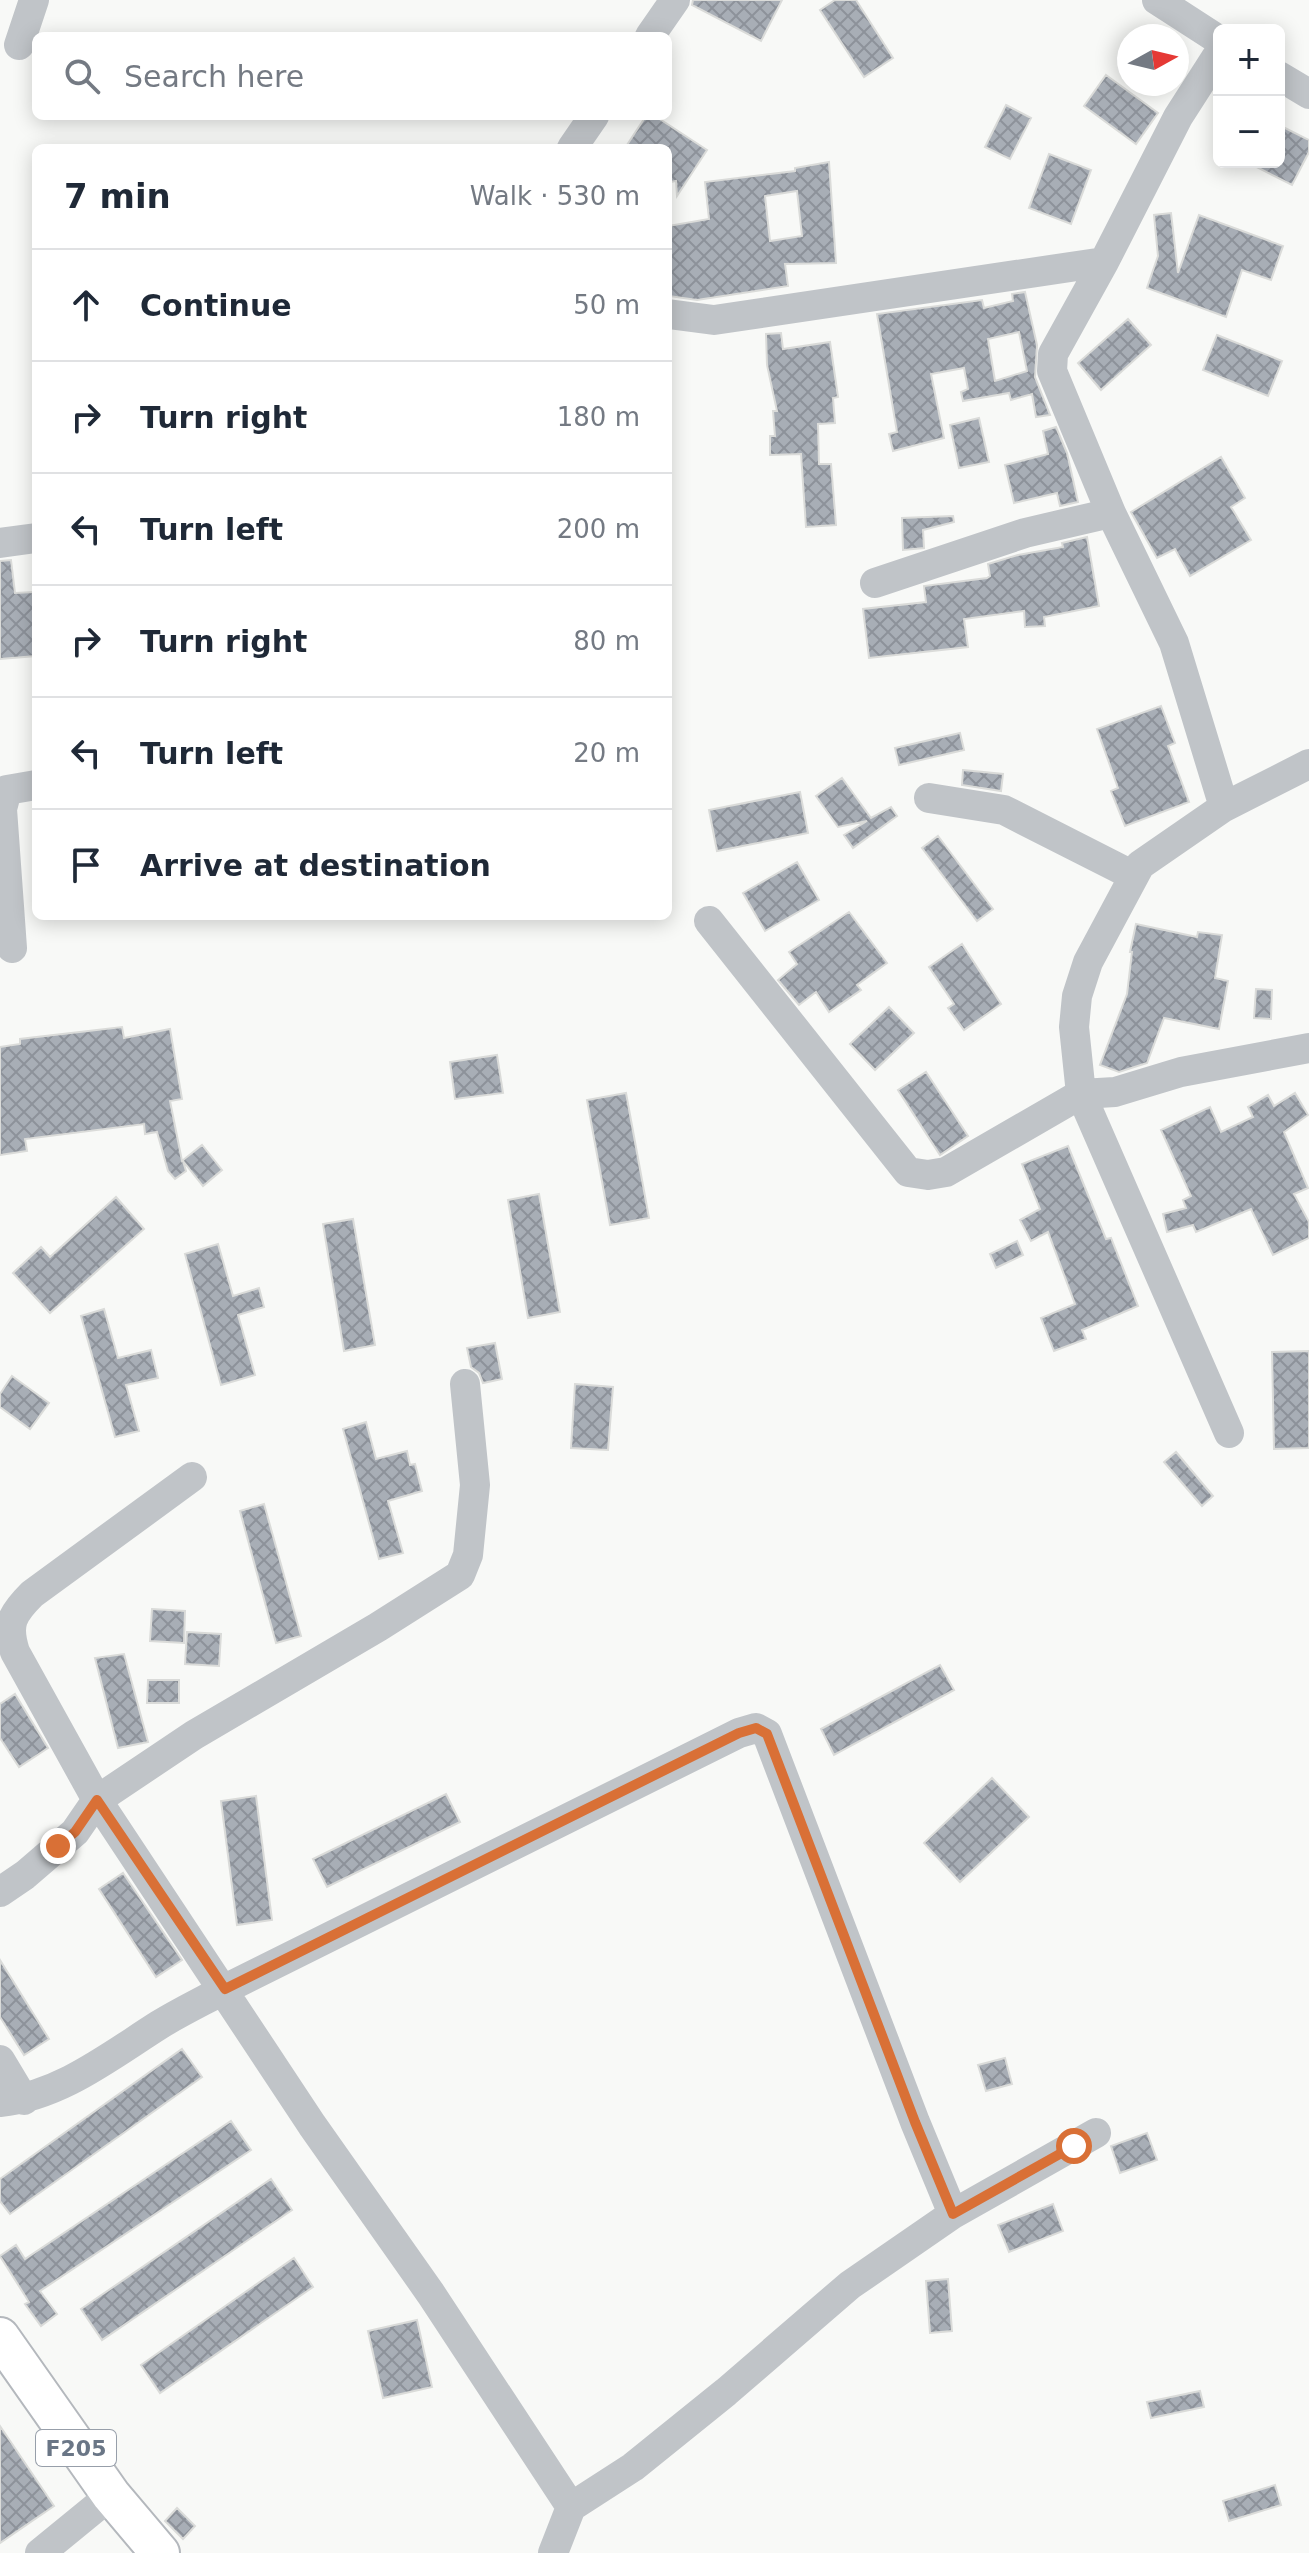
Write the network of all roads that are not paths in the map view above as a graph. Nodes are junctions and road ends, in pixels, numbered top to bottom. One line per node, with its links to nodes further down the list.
1 (34, 0): 6 (street)
2 (675, 0): 4 (street)
3 (1171, 3): 5 (street)
4 (653, 32)
5 (1213, 35)
6 (19, 45)
7 (1213, 62): 12 (street)
8 (1285, 80): 9 (street)
9 (1309, 94)
10 (591, 120): 11 (street)
11 (575, 144)
12 (1104, 262): 13 (street); 14 (street)
13 (672, 315)
14 (1111, 513): 17 (street); 21 (street)
15 (32, 539): 16 (street)
16 (0, 543)
17 (875, 583)
18 (1309, 764): 21 (street)
19 (32, 786): 24 (street)
20 (929, 798): 22 (street)
21 (1224, 807): 22 (street)
22 (1132, 875): 26 (street)
23 (709, 921): 26 (street)
24 (12, 948)
25 (1309, 1048): 26 (street)
26 (1081, 1094): 28 (street)
27 (465, 1384): 30 (street)
28 (1229, 1433)
29 (192, 1477): 30 (street)
30 (97, 1800): 31 (street); 32 (street)
31 (0, 1892)
32 (225, 1989): 34 (street); 36 (street); 39 (street)
33 (0, 2060): 34 (street)
34 (12, 2101)
35 (1096, 2133): 36 (street)
36 (953, 2214): 39 (street)
37 (0, 2337): 38 (main road, F205)
38 (111, 2495): 40 (street); 41 (main road, F205)
39 (571, 2507): 42 (street)
40 (40, 2553)
41 (160, 2553)
42 (553, 2553)

